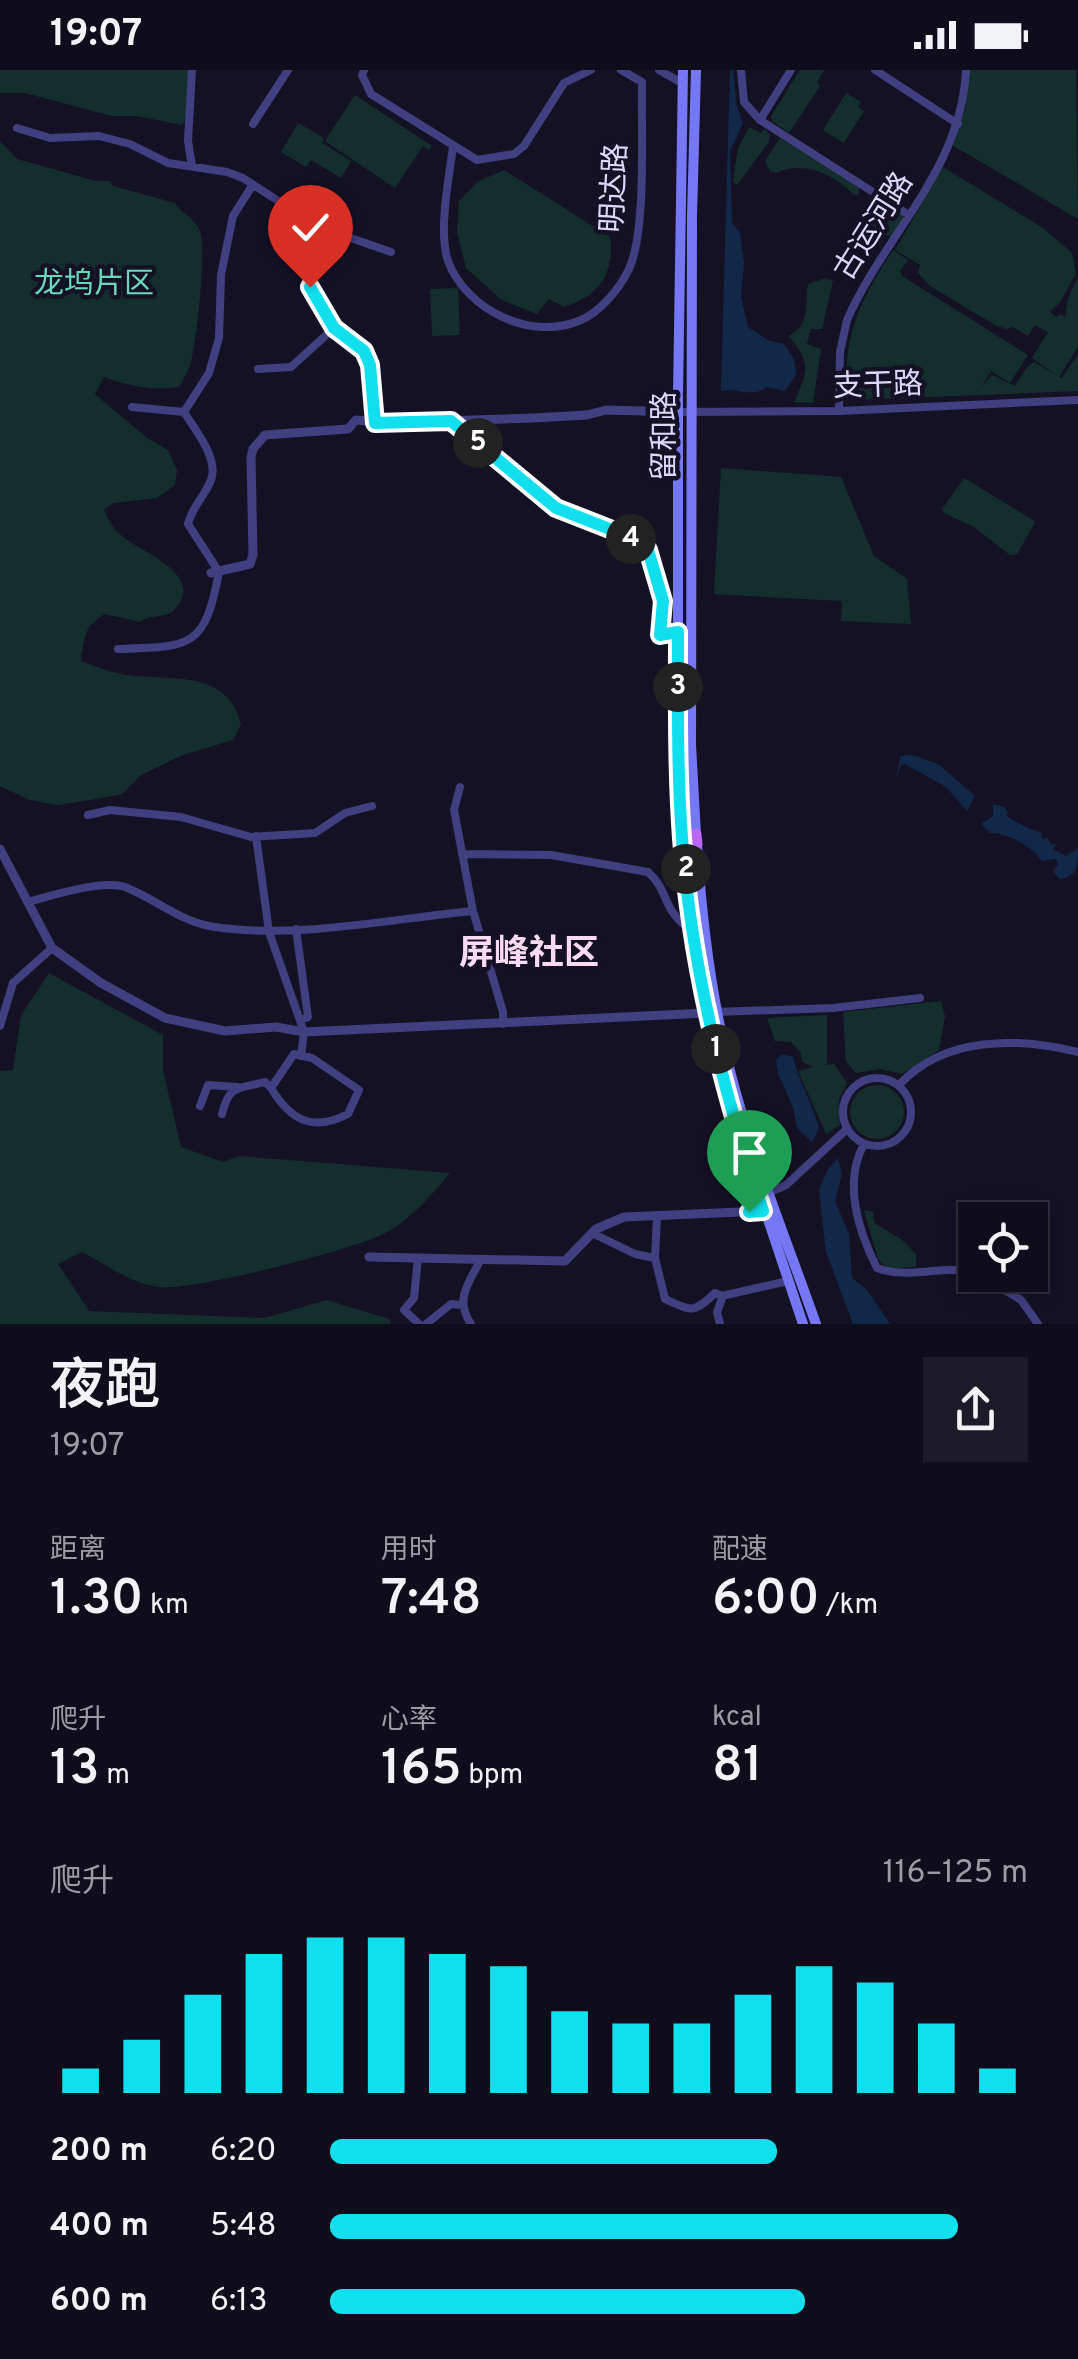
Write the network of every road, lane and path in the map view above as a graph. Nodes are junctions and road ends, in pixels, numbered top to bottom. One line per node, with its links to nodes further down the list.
1 (192, 70): 19 (street)
2 (364, 70): 18 (street)
3 (591, 70): 18 (street)
4 (620, 70): 18 (street, 明达路)
5 (659, 70): 13 (street)
6 (683, 70): 13 (main road, 留和路)
7 (696, 70): 30 (main road, 留和路)
8 (741, 70): 14 (street)
9 (791, 70): 14 (street)
10 (874, 70): 16 (street)
11 (966, 70): 16 (street, 古运河路)
12 (287, 71): 15 (street)
13 (682, 83): 30 (main road, 留和路)
14 (760, 120): 21 (street)
15 (253, 124)
16 (958, 124): 21 (street, 古运河路)
17 (17, 128): 19 (street)
18 (452, 147)
19 (192, 166): 20 (street)
20 (252, 186): 22 (street); 29 (street)
21 (910, 214): 28 (street, 古运河路)
22 (296, 227): 23 (street); 24 (street)
23 (391, 252)
24 (334, 328): 25 (street); 32 (street)
25 (258, 368)
26 (1078, 400): 28 (street, 支干路)
27 (132, 406): 29 (street)
28 (839, 411): 30 (street, 支干路)
29 (184, 412): 33 (street)
30 (686, 413): 31 (street); 34 (main road, 留和路); 49 (main road, 留和路)
31 (451, 421): 32 (street); 34 (street)
32 (375, 423): 33 (street)
33 (215, 573): 35 (street)
34 (678, 632): 45 (main road, 留和路)
35 (118, 649)
36 (460, 787): 41 (street)
37 (372, 806): 39 (street)
38 (88, 815): 39 (street)
39 (256, 836): 46 (street)
40 (0, 849): 42 (street)
41 (462, 854): 43 (street); 45 (street)
42 (28, 902): 46 (street); 47 (street)
43 (473, 911): 44 (street); 51 (street)
44 (296, 929): 46 (street); 50 (street)
45 (693, 931): 49 (main road, 留和路)
46 (269, 932): 50 (street)
47 (52, 948): 52 (street); 53 (street)
48 (920, 998): 49 (street)
49 (712, 1012): 51 (street); 63 (main road, 留和路); 64 (main road, 留和路)
50 (300, 1020): 53 (street)
51 (503, 1024): 53 (street)
52 (0, 1026)
53 (304, 1032): 55 (street)
54 (1078, 1052): 56 (street)
55 (301, 1056): 58 (street); 58 (street)
56 (900, 1085): 61 (street); 62 (street)
57 (238, 1087): 58 (street); 59 (street); 60 (street)
58 (272, 1088)
59 (200, 1106)
60 (222, 1114)
61 (847, 1129): 62 (street); 63 (street)
62 (864, 1144): 71 (street)
63 (768, 1193): 80 (main road, 留和路)
64 (763, 1211): 65 (street); 72 (main road, 留和路)
65 (657, 1218): 66 (street); 69 (street)
66 (592, 1233): 69 (street); 70 (street)
67 (369, 1258): 68 (street)
68 (418, 1258): 70 (street); 76 (street)
69 (655, 1258): 74 (street)
70 (481, 1260): 75 (street)
71 (958, 1268)
72 (788, 1281): 74 (street); 79 (main road, 留和路)
73 (1008, 1292): 81 (street)
74 (723, 1296): 78 (street)
75 (462, 1305): 76 (street); 77 (street)
76 (422, 1324)
77 (471, 1324)
78 (720, 1324)
79 (803, 1324)
80 (816, 1324)
81 (1038, 1324)

